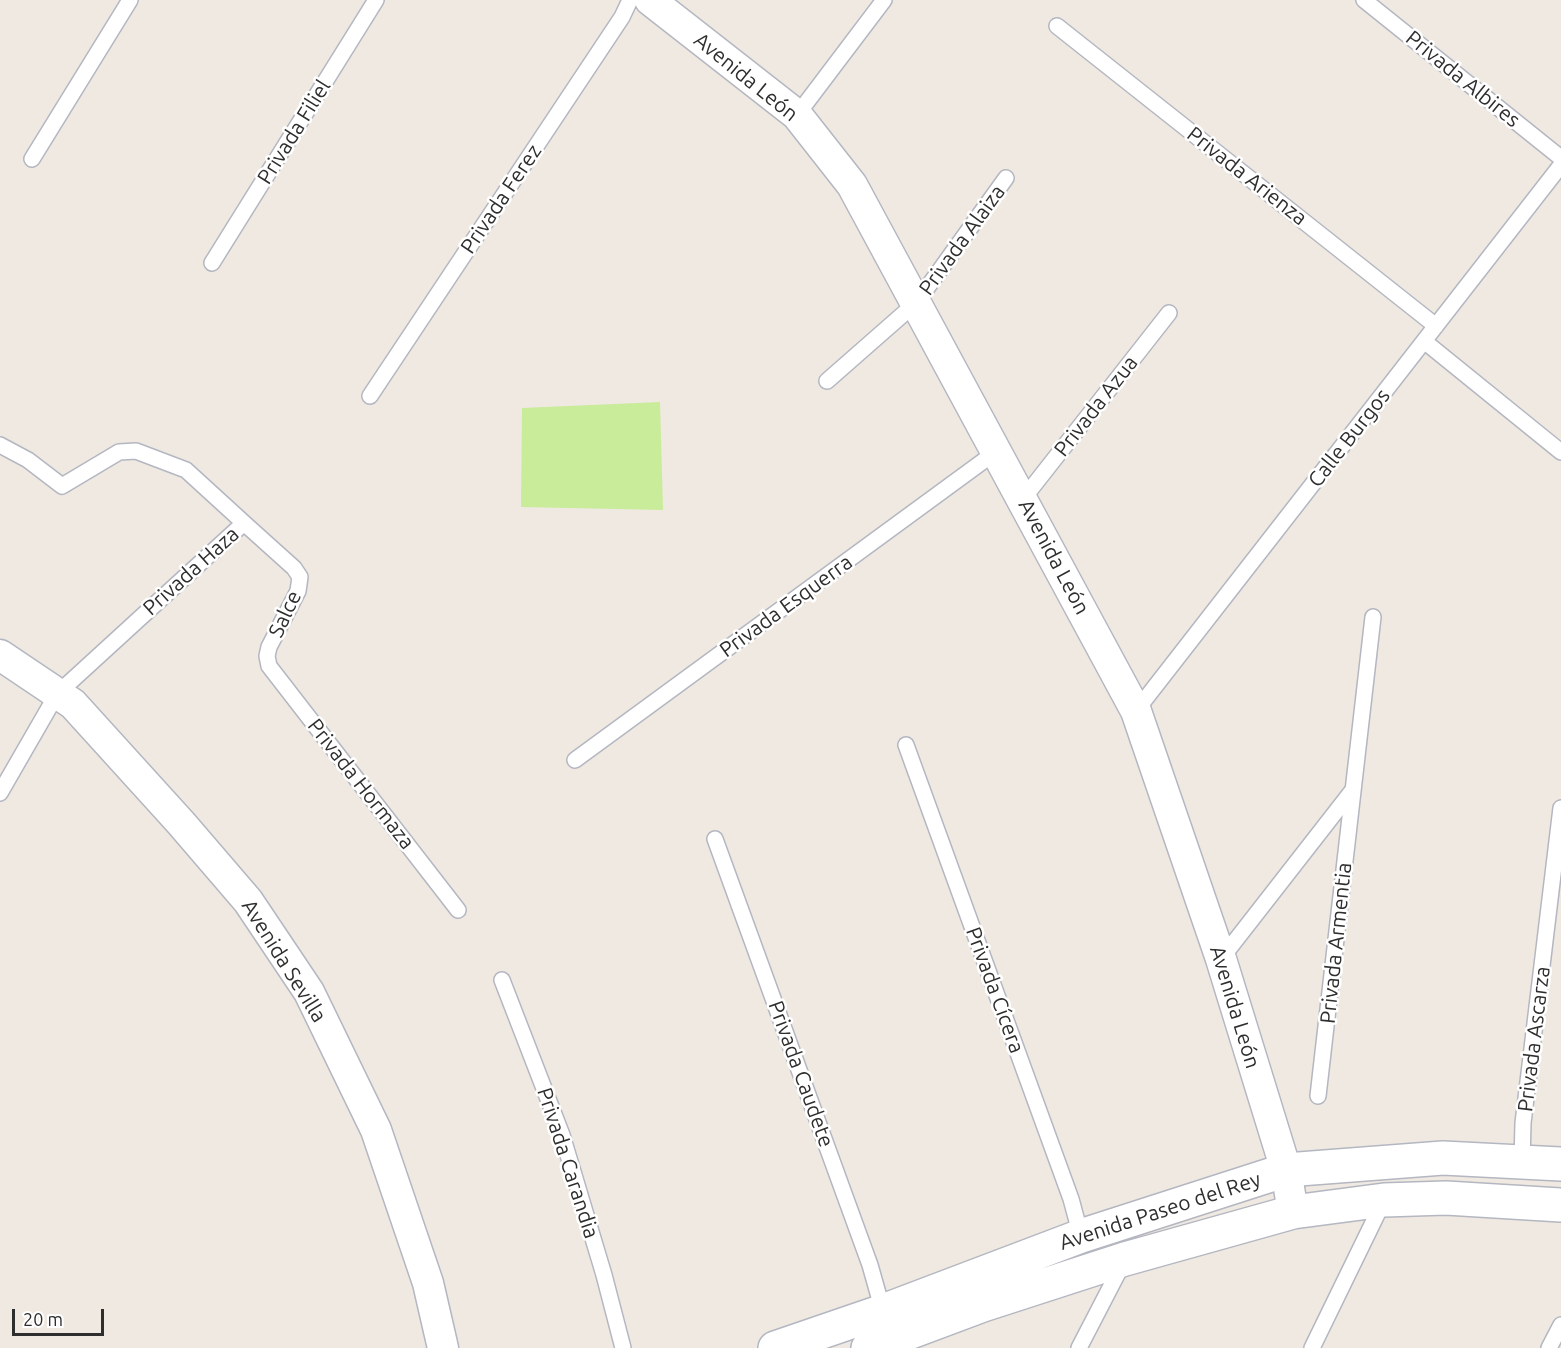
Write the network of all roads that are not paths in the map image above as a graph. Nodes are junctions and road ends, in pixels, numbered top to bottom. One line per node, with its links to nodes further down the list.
1 (130, 0): 10 (lane)
2 (376, 0): 13 (lane, Privada Filiel)
3 (630, 0): 19 (lane, Privada Ferez)
4 (650, 0): 8 (street, Avenida León)
5 (884, 0): 8 (lane)
6 (1364, 0): 9 (lane, Privada Albires)
7 (1057, 26): 16 (lane, Privada Arienza)
8 (797, 115): 14 (street, Avenida León)
9 (1561, 158)
10 (32, 159)
11 (1561, 165): 16 (lane, Calle Burgos)
12 (1006, 178): 14 (lane, Privada Alaiza)
13 (212, 263)
14 (917, 302): 18 (lane, Privada Alaiza); 21 (street, Avenida León)
15 (1169, 313): 23 (lane, Privada Azua)
16 (1436, 326): 17 (lane, Calle Burgos)
17 (1424, 341): 22 (lane); 29 (lane, Calle Burgos)
18 (827, 381)
19 (370, 396)
20 (0, 445): 24 (lane, Privada Haza)
21 (998, 451): 23 (street, Avenida León); 31 (lane, Privada Esquerra)
22 (1561, 452)
23 (1023, 499): 29 (street, Avenida León)
24 (244, 523): 27 (lane, Salce); 28 (lane, Privada Haza)
25 (1373, 617): 32 (lane, Privada Armentia)
26 (0, 655): 28 (street, Avenida Sevilla)
27 (267, 656): 36 (lane, Privada Hormaza)
28 (57, 694): 33 (lane, Privada Haza); 50 (street, Avenida Sevilla)
29 (1136, 711): 37 (street, Avenida León)
30 (906, 745): 46 (lane, Privada Cícera)
31 (575, 760)
32 (1353, 790): 37 (lane, Privada Armentia); 39 (lane, Privada Armentia)
33 (0, 793)
34 (1561, 808): 40 (lane, Privada Ascarza)
35 (715, 839): 48 (lane, Privada Caudete)
36 (458, 910)
37 (1221, 960): 42 (street, Avenida León)
38 (502, 980): 51 (lane, Privada Carandia)
39 (1318, 1096)
40 (1522, 1162): 41 (street, Avenida Paseo del Rey); 42 (street, Avenida Paseo del Rey)
41 (1561, 1164)
42 (1286, 1170): 45 (street, Avenida León); 46 (street, Avenida Paseo del Rey)
43 (1383, 1200): 44 (street, Avenida Paseo del Rey); 45 (street, Avenida Paseo del Rey); 55 (lane)
44 (1561, 1205)
45 (1293, 1212): 47 (street, Avenida Paseo del Rey)
46 (1080, 1236): 48 (street, Avenida Paseo del Rey)
47 (1125, 1259): 53 (street, Avenida Paseo del Rey); 54 (lane)
48 (883, 1311): 52 (street, Avenida Paseo del Rey)
49 (1561, 1325): 56 (lane)
50 (443, 1348)
51 (623, 1348)
52 (775, 1348)
53 (868, 1348)
54 (1078, 1348)
55 (1312, 1348)
56 (1549, 1348)

